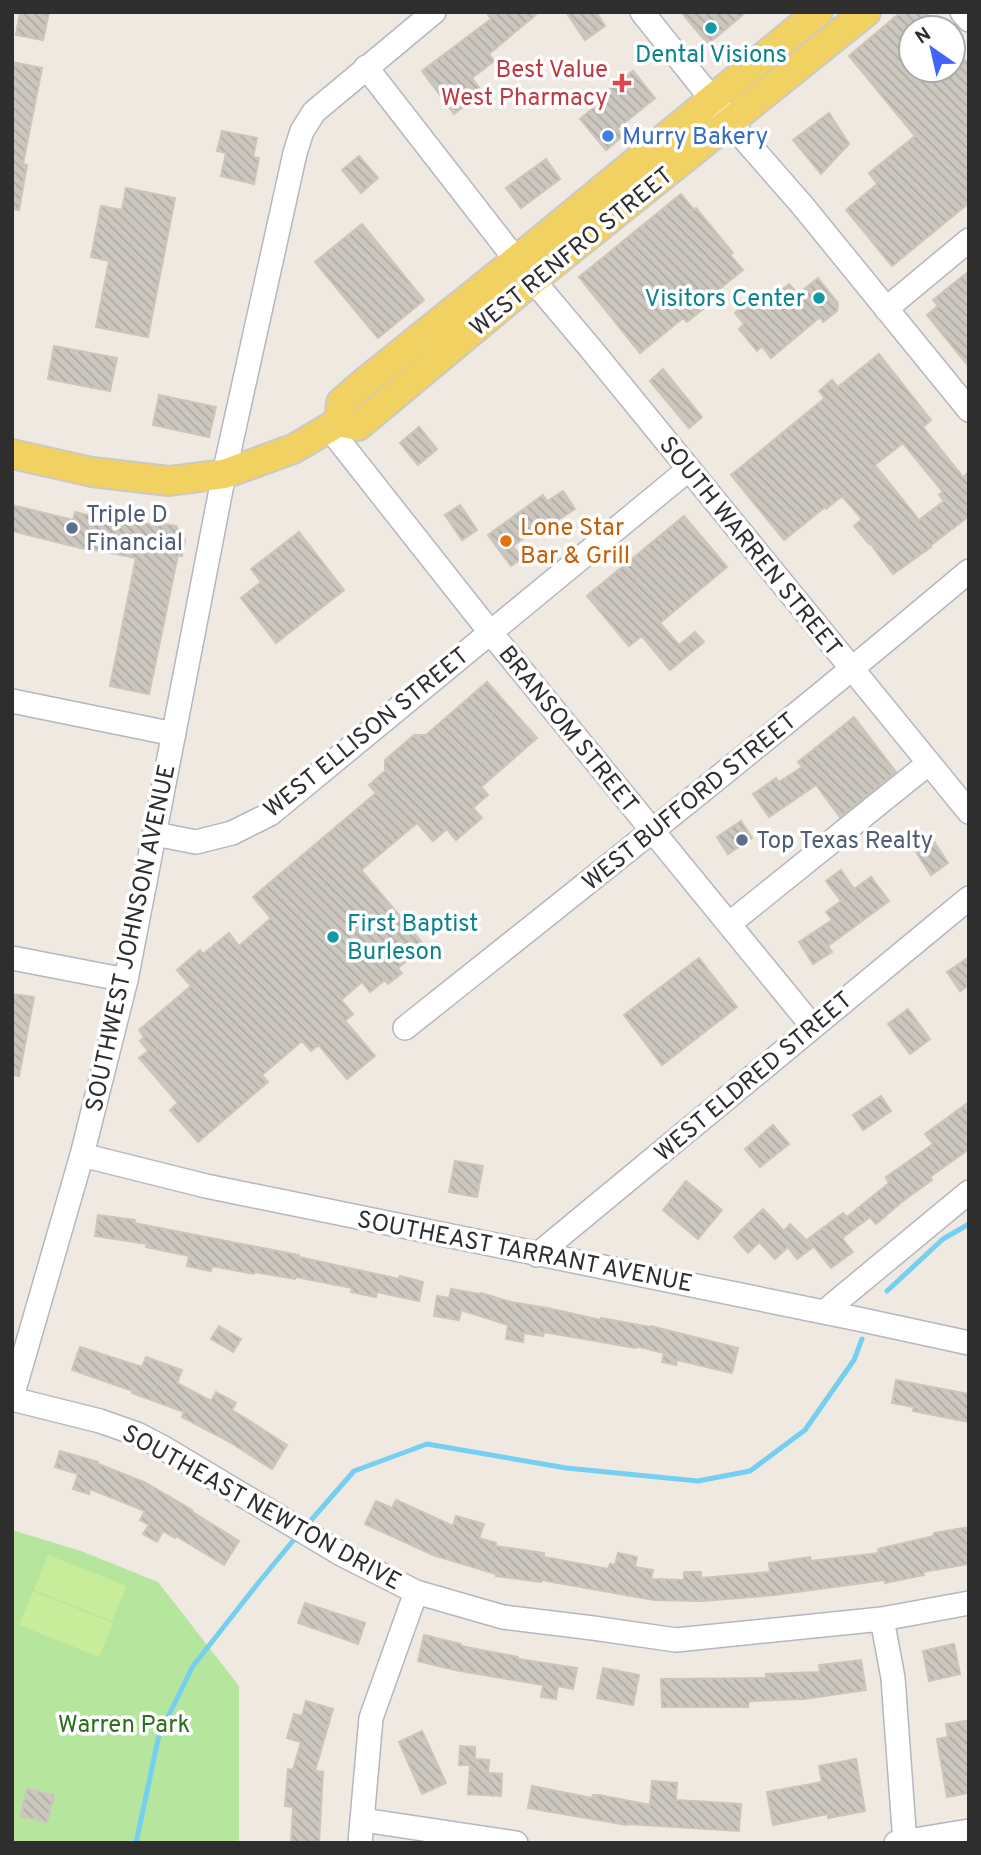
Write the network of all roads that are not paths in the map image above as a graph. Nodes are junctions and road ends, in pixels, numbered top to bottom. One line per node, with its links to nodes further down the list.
1 (434, 12): 7 (street, SOUTHWEST JOHNSON AVENUE)
2 (642, 12): 8 (street)
3 (818, 12): 8 (main road, WEST RENFRO STREET)
4 (866, 12): 9 (main road, WEST RENFRO STREET)
5 (962, 12): 6 (street)
6 (969, 20)
7 (366, 67): 11 (street, SOUTH WARREN STREET); 17 (street, SOUTHWEST JOHNSON AVENUE)
8 (712, 101): 9 (street); 11 (main road, WEST RENFRO STREET)
9 (730, 122): 11 (main road, WEST RENFRO STREET); 12 (street)
10 (969, 240): 12 (street)
11 (524, 270): 14 (main road, WEST RENFRO STREET); 16 (street, SOUTH WARREN STREET)
12 (886, 309): 13 (street)
13 (969, 410)
14 (334, 425): 17 (main road); 19 (street, BRANSOM STREET)
15 (12, 454): 17 (main road)
16 (689, 469): 19 (street, WEST ELLISON STREET); 20 (street, SOUTH WARREN STREET)
17 (225, 474): 22 (street, SOUTHWEST JOHNSON AVENUE)
18 (969, 572): 20 (street, WEST BUFFORD STREET)
19 (490, 632): 25 (street, BRANSOM STREET); 26 (street, WEST ELLISON STREET)
20 (852, 670): 23 (street, SOUTH WARREN STREET); 25 (street, WEST BUFFORD STREET)
21 (12, 701): 22 (street)
22 (174, 734): 26 (street, SOUTHWEST JOHNSON AVENUE)
23 (929, 763): 24 (street, SOUTH WARREN STREET); 28 (street)
24 (969, 812)
25 (653, 831): 28 (street, BRANSOM STREET); 32 (street, WEST BUFFORD STREET)
26 (155, 834): 30 (street, SOUTHWEST JOHNSON AVENUE)
27 (969, 898): 31 (street, WEST ELDRED STREET)
28 (729, 923): 31 (street, BRANSOM STREET)
29 (12, 957): 30 (street)
30 (126, 980): 33 (street, SOUTHWEST JOHNSON AVENUE)
31 (813, 1027): 35 (street, WEST ELDRED STREET)
32 (405, 1028)
33 (82, 1155): 35 (street, SOUTHEAST TARRANT AVENUE); 38 (street, SOUTHWEST JOHNSON AVENUE)
34 (969, 1192): 36 (street)
35 (537, 1255): 36 (street, SOUTHEAST TARRANT AVENUE)
36 (824, 1312): 37 (street, SOUTHEAST TARRANT AVENUE)
37 (969, 1343)
38 (12, 1398): 39 (street, SOUTHEAST NEWTON DRIVE)
39 (416, 1591): 41 (street, SOUTHEAST NEWTON DRIVE); 42 (street)
40 (969, 1603): 41 (street, SOUTHEAST NEWTON DRIVE)
41 (883, 1619): 44 (street)
42 (362, 1831): 45 (street)
43 (969, 1831): 44 (street)
44 (902, 1842)
45 (516, 1843)

